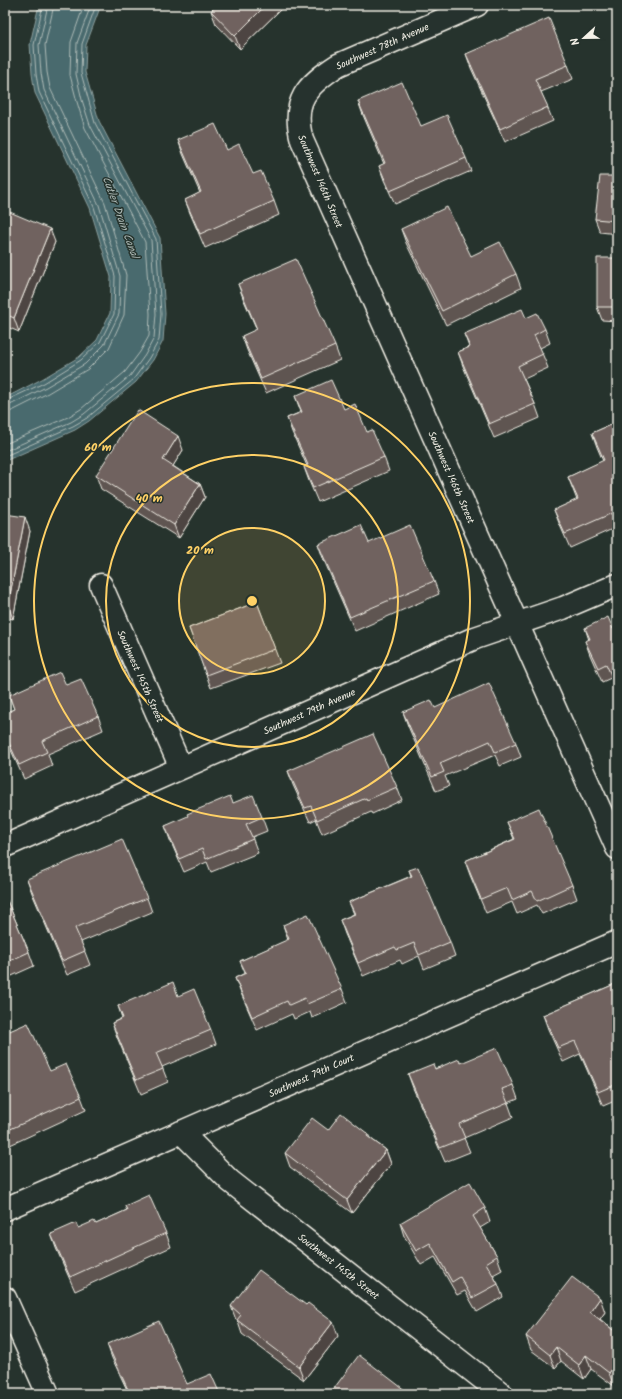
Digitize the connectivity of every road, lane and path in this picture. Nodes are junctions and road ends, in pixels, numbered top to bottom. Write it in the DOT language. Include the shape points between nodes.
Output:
graph roads {
  1 [pos="477,5"];
  2 [pos="301,104"];
  3 [pos="101,585"];
  4 [pos="617,585"];
  5 [pos="518,624"];
  6 [pos="181,768"];
  7 [pos="5,846"];
  8 [pos="617,848"];
  9 [pos="617,942"];
  10 [pos="181,1132"];
  11 [pos="5,1209"];
  12 [pos="5,1298"];
  13 [pos="48,1394"];
  14 [pos="502,1394"];
  1 -- 2 [label="street, Southwest 78th Avenue" via="338,65 307,90"];
  2 -- 5 [label="street, Southwest 146th Street" via="298,120 302,140"];
  3 -- 6 [label="street, Southwest 145th Street"];
  4 -- 5 [label="street, Southwest 79th Avenue"];
  5 -- 6 [label="street, Southwest 79th Avenue" via="475,638"];
  5 -- 8 [label="street, Southwest 146th Street"];
  6 -- 7 [label="street, Southwest 79th Avenue"];
  9 -- 10 [label="street, Southwest 79th Court"];
  10 -- 11 [label="street, Southwest 79th Court"];
  10 -- 14 [label="street, Southwest 145th Street" via="230,1181"];
  12 -- 13 [label="street"];
}
